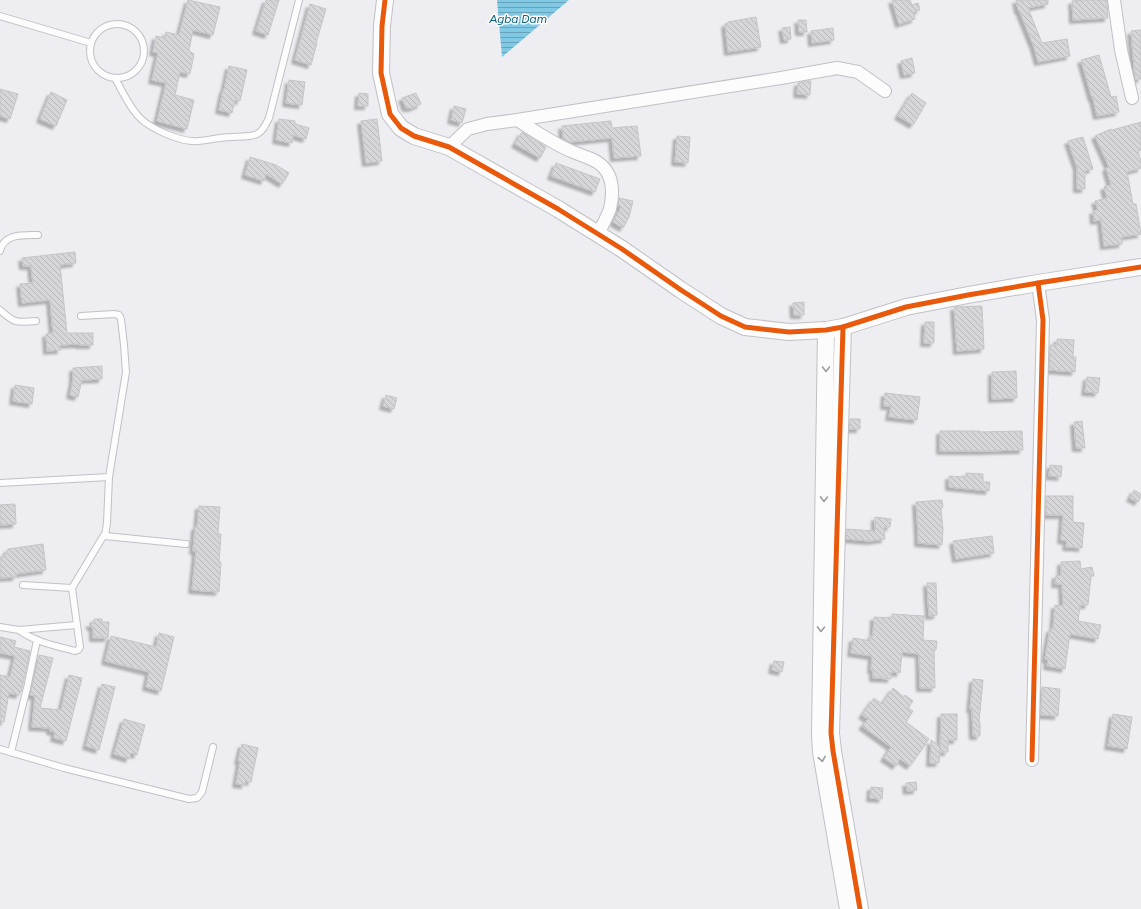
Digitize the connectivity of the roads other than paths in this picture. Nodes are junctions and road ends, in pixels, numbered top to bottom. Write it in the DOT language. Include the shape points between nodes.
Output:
graph roads {
  1 [pos="299,0"];
  2 [pos="385,0"];
  3 [pos="1114,0"];
  4 [pos="0,16"];
  5 [pos="91,43"];
  6 [pos="115,78"];
  7 [pos="885,92"];
  8 [pos="1132,98"];
  9 [pos="517,120"];
  10 [pos="449,147"];
  11 [pos="598,234"];
  12 [pos="38,235"];
  13 [pos="0,251"];
  14 [pos="1141,267"];
  15 [pos="1038,283"];
  16 [pos="0,310"];
  17 [pos="81,316"];
  18 [pos="36,321"];
  19 [pos="843,327"];
  20 [pos="826,330"];
  21 [pos="109,477"];
  22 [pos="0,484"];
  23 [pos="105,536"];
  24 [pos="186,544"];
  25 [pos="23,585"];
  26 [pos="72,588"];
  27 [pos="76,624"];
  28 [pos="0,627"];
  29 [pos="19,630"];
  30 [pos="37,640"];
  31 [pos="213,747"];
  32 [pos="0,749"];
  33 [pos="11,752"];
  34 [pos="1032,760"];
  35 [pos="848,909"];
  36 [pos="860,909"];
  1 -- 6 [label="lane" via="269,118 259,134 197,142 159,131 140,118"];
  2 -- 10 [label="street" via="381,72 390,114 400,128 414,136"];
  3 -- 8 [label="street" via="1121,50"];
  4 -- 5 [label="lane"];
  5 -- 6 [label="lane" via="91,59 95,67 107,77"];
  5 -- 6 [label="lane" via="100,30 107,25 115,24 131,27 142,39 142,63 131,75"];
  7 -- 9 [label="street" via="858,72 837,68"];
  9 -- 10 [label="street" via="468,129"];
  9 -- 11 [label="street" via="605,169 611,180 612,196 609,210"];
  10 -- 11 [label="street"];
  11 -- 20 [label="street" via="721,316 745,327 789,332"];
  12 -- 13 [label="lane" via="18,235 7,240"];
  14 -- 15 [label="street"];
  15 -- 19 [label="street" via="906,307"];
  15 -- 34 [label="street" via="1043,320"];
  16 -- 18 [label="lane" via="11,320"];
  17 -- 21 [label="lane" via="114,314 119,315 121,319 126,372"];
  19 -- 20 [label="street"];
  19 -- 36 [label="street" via="831,733"];
  20 -- 35 [label="street, one-way" via="820,734"];
  21 -- 22 [label="lane"];
  21 -- 23 [label="lane"];
  23 -- 24 [label="lane"];
  23 -- 26 [label="lane"];
  25 -- 26 [label="lane"];
  26 -- 27 [label="lane"];
  27 -- 29 [label="lane"];
  27 -- 30 [label="lane" via="80,647 78,650"];
  28 -- 29 [label="lane"];
  29 -- 30 [label="lane"];
  30 -- 33 [label="lane"];
  31 -- 33 [label="lane" via="202,792 197,798 189,799"];
  32 -- 33 [label="lane"];
}
